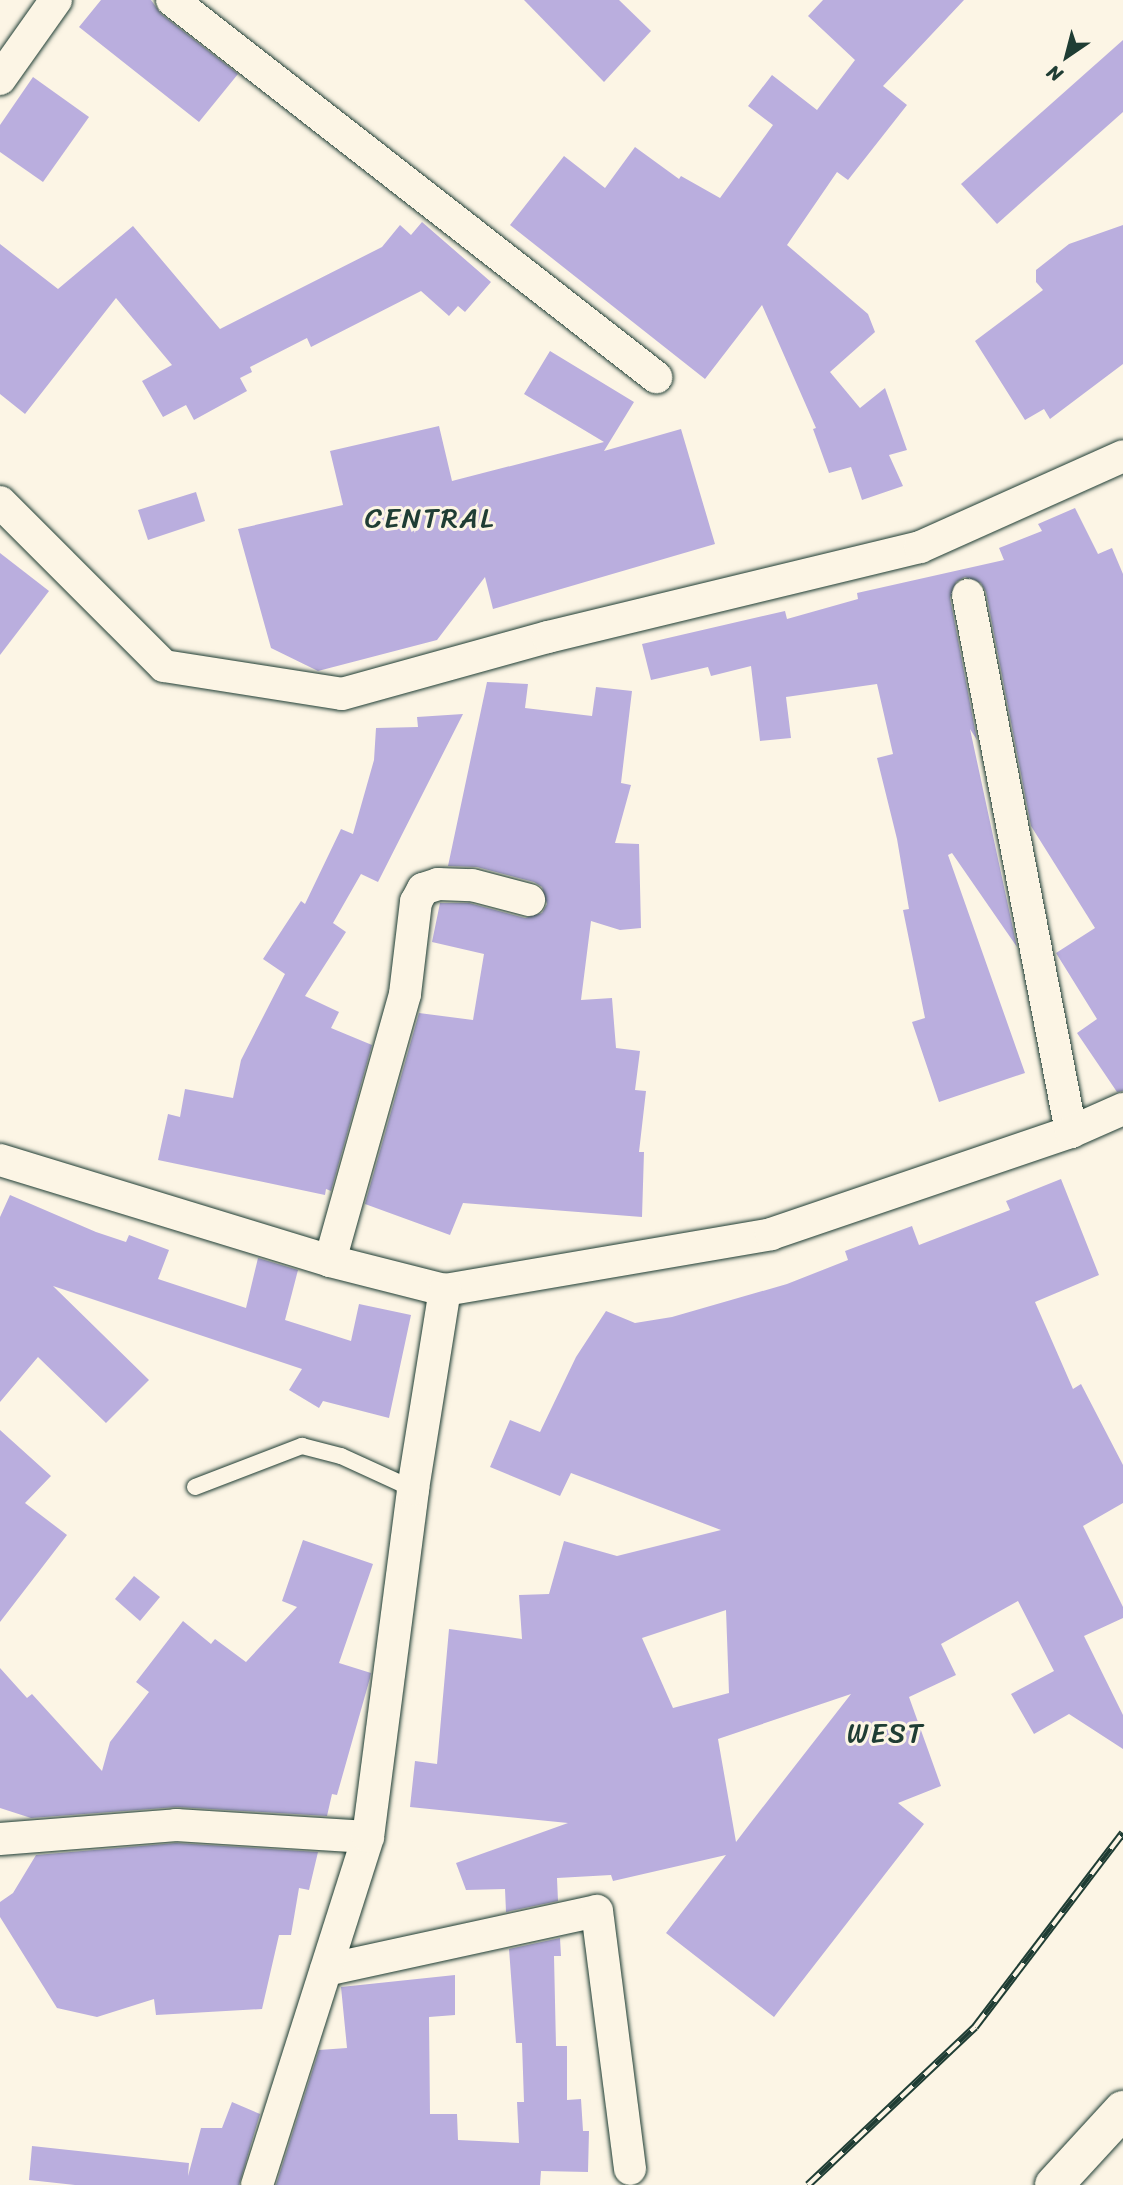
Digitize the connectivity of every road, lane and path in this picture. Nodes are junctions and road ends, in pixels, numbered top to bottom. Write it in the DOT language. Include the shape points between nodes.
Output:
graph roads {
  1 [pos="56,0"];
  2 [pos="172,0"];
  3 [pos="0,79"];
  4 [pos="656,377"];
  5 [pos="1123,456"];
  6 [pos="0,502"];
  7 [pos="968,595"];
  8 [pos="529,900"];
  9 [pos="1123,1109"];
  10 [pos="1071,1132"];
  11 [pos="0,1160"];
  12 [pos="330,1261"];
  13 [pos="444,1290"];
  14 [pos="195,1487"];
  15 [pos="413,1489"];
  16 [pos="368,1837"];
  17 [pos="0,1839"];
  18 [pos="326,1970"];
  19 [pos="1123,2110"];
  20 [pos="630,2169"];
  21 [pos="257,2185"];
  22 [pos="1054,2185"];
  1 -- 3 [label="street"];
  2 -- 4 [label="street"];
  5 -- 6 [label="street" via="920,547 548,637 342,694 164,666"];
  7 -- 10 [label="street"];
  8 -- 12 [label="street" via="472,885 438,884 423,889 416,902 405,994"];
  9 -- 10 [label="street"];
  10 -- 13 [label="street" via="771,1234"];
  11 -- 12 [label="street"];
  12 -- 13 [label="street"];
  13 -- 15 [label="street"];
  14 -- 15 [label="lane" via="302,1446 341,1457"];
  15 -- 16 [label="street"];
  16 -- 17 [label="street" via="176,1825"];
  16 -- 18 [label="street"];
  18 -- 20 [label="street" via="597,1911"];
  18 -- 21 [label="street"];
  19 -- 22 [label="highway"];
}
